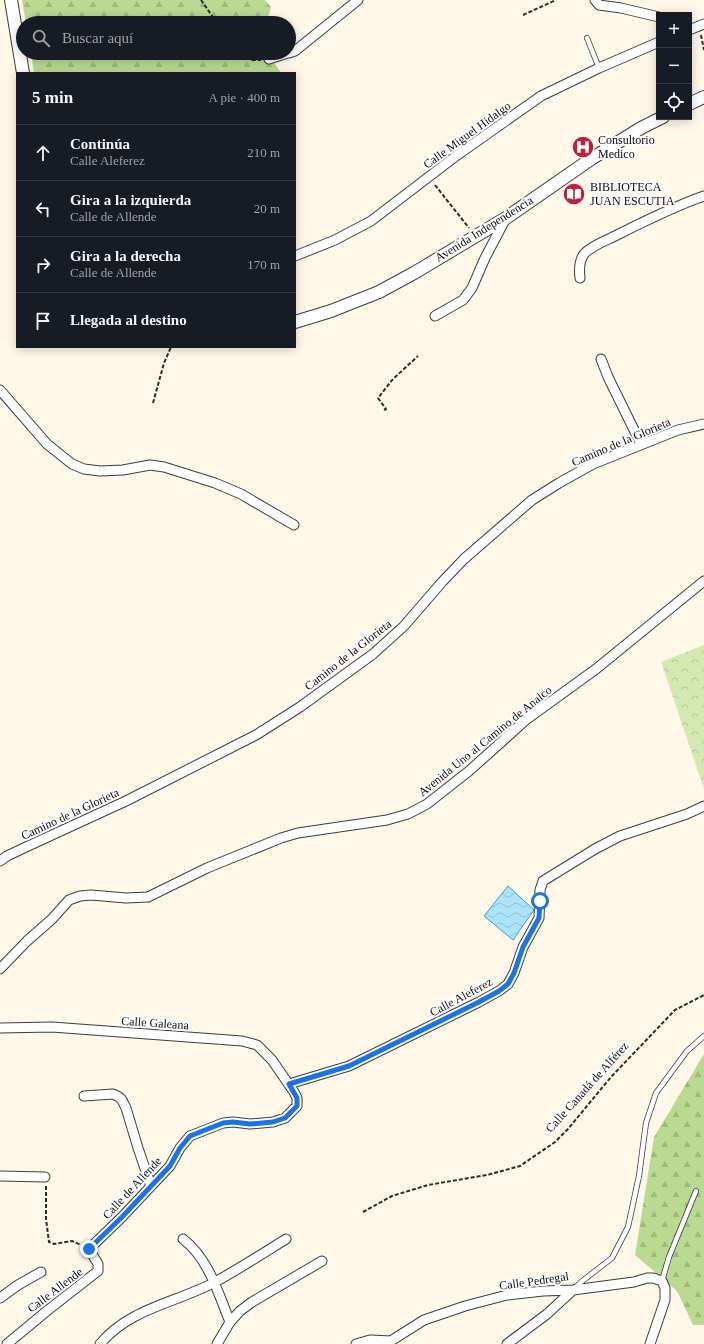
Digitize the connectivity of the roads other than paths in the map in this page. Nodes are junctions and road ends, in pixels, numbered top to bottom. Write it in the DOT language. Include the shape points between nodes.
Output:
graph roads {
  1 [pos="11,0"];
  2 [pos="358,0"];
  3 [pos="595,0"];
  4 [pos="656,16"];
  5 [pos="16,30"];
  6 [pos="586,38"];
  7 [pos="656,43"];
  8 [pos="296,50"];
  9 [pos="21,60"];
  10 [pos="599,68"];
  11 [pos="23,72"];
  12 [pos="704,96"];
  13 [pos="692,102"];
  14 [pos="657,120"];
  15 [pos="704,196"];
  16 [pos="506,218"];
  17 [pos="296,256"];
  18 [pos="580,278"];
  19 [pos="435,316"];
  20 [pos="296,322"];
  21 [pos="601,359"];
  22 [pos="0,390"];
  23 [pos="704,424"];
  24 [pos="641,444"];
  25 [pos="294,524"];
  26 [pos="704,582"];
  27 [pos="704,806"];
  28 [pos="0,861"];
  29 [pos="0,969"];
  30 [pos="0,1028"];
  31 [pos="704,1036"];
  32 [pos="289,1084"];
  33 [pos="84,1096"];
  34 [pos="0,1176"];
  35 [pos="46,1177"];
  36 [pos="151,1186"];
  37 [pos="696,1191"];
  38 [pos="183,1239"];
  39 [pos="286,1239"];
  40 [pos="89,1249"];
  41 [pos="322,1261"];
  42 [pos="41,1272"];
  43 [pos="662,1281"];
  44 [pos="214,1282"];
  45 [pos="573,1290"];
  46 [pos="0,1298"];
  47 [pos="230,1322"];
  48 [pos="389,1342"];
  49 [pos="7,1344"];
  50 [pos="100,1344"];
  51 [pos="217,1344"];
  52 [pos="356,1344"];
  53 [pos="507,1344"];
  54 [pos="650,1344"];
  1 -- 5 [label="street"];
  2 -- 8 [label="street"];
  3 -- 4 [label="street" via="599,5"];
  6 -- 10 [label="lane"];
  7 -- 10 [label="street, Calle Miguel Hidalgo"];
  9 -- 11 [label="street"];
  10 -- 17 [label="street, Calle Miguel Hidalgo" via="541,96 456,156 371,221 335,240"];
  12 -- 13 [label="street"];
  14 -- 16 [label="street, Avenida Independencia" via="591,159"];
  15 -- 18 [label="street" via="593,247 584,254 580,262"];
  16 -- 19 [label="street" via="472,288 463,300"];
  16 -- 20 [label="street, Avenida Independencia" via="379,292"];
  21 -- 24 [label="street"];
  22 -- 25 [label="street" via="47,444 84,470 124,470 150,465 164,467 241,494"];
  23 -- 24 [label="street, Camino de la Glorieta" via="678,430"];
  24 -- 28 [label="street, Camino de la Glorieta" via="593,464 532,500 464,559 404,626 300,708 256,735"];
  26 -- 29 [label="street, Avenida Uno al Camino de Analco" via="596,669 527,719 427,804 408,814 387,820 298,833 281,838 207,868 148,897 91,895 69,900"];
  27 -- 32 [label="street, Calle Aleferez" via="620,836 543,881 540,890 539,918 523,947 508,984 499,991 349,1066"];
  30 -- 32 [label="street, Calle Galeana" via="52,1027 242,1041 256,1044 272,1060"];
  31 -- 45 [label="lane, Calle Pedregal" via="687,1051 656,1093 646,1124 639,1176 628,1227 612,1258"];
  32 -- 36 [label="street, Calle de Allende" via="297,1098 297,1106 285,1118 260,1124 223,1123 190,1136 170,1166"];
  33 -- 36 [label="street" via="113,1094 122,1100"];
  34 -- 35 [label="street"];
  36 -- 40 [label="street, Calle de Allende"];
  37 -- 43 [label="lane"];
  38 -- 44 [label="street" via="201,1256"];
  39 -- 44 [label="street"];
  40 -- 49 [label="street, Calle Allende" via="98,1264 98,1271 94,1276"];
  41 -- 47 [label="street" via="252,1302"];
  42 -- 46 [label="street"];
  43 -- 45 [label="street" via="647,1278"];
  43 -- 54 [label="street" via="665,1288 664,1300"];
  44 -- 47 [label="street"];
  44 -- 50 [label="street" via="132,1317"];
  45 -- 48 [label="street, Calle Pedregal" via="507,1295 465,1306 424,1320"];
  45 -- 53 [label="street" via="547,1314"];
  47 -- 51 [label="street"];
  48 -- 52 [label="street, Calle Pedregal" via="370,1340"];
}
